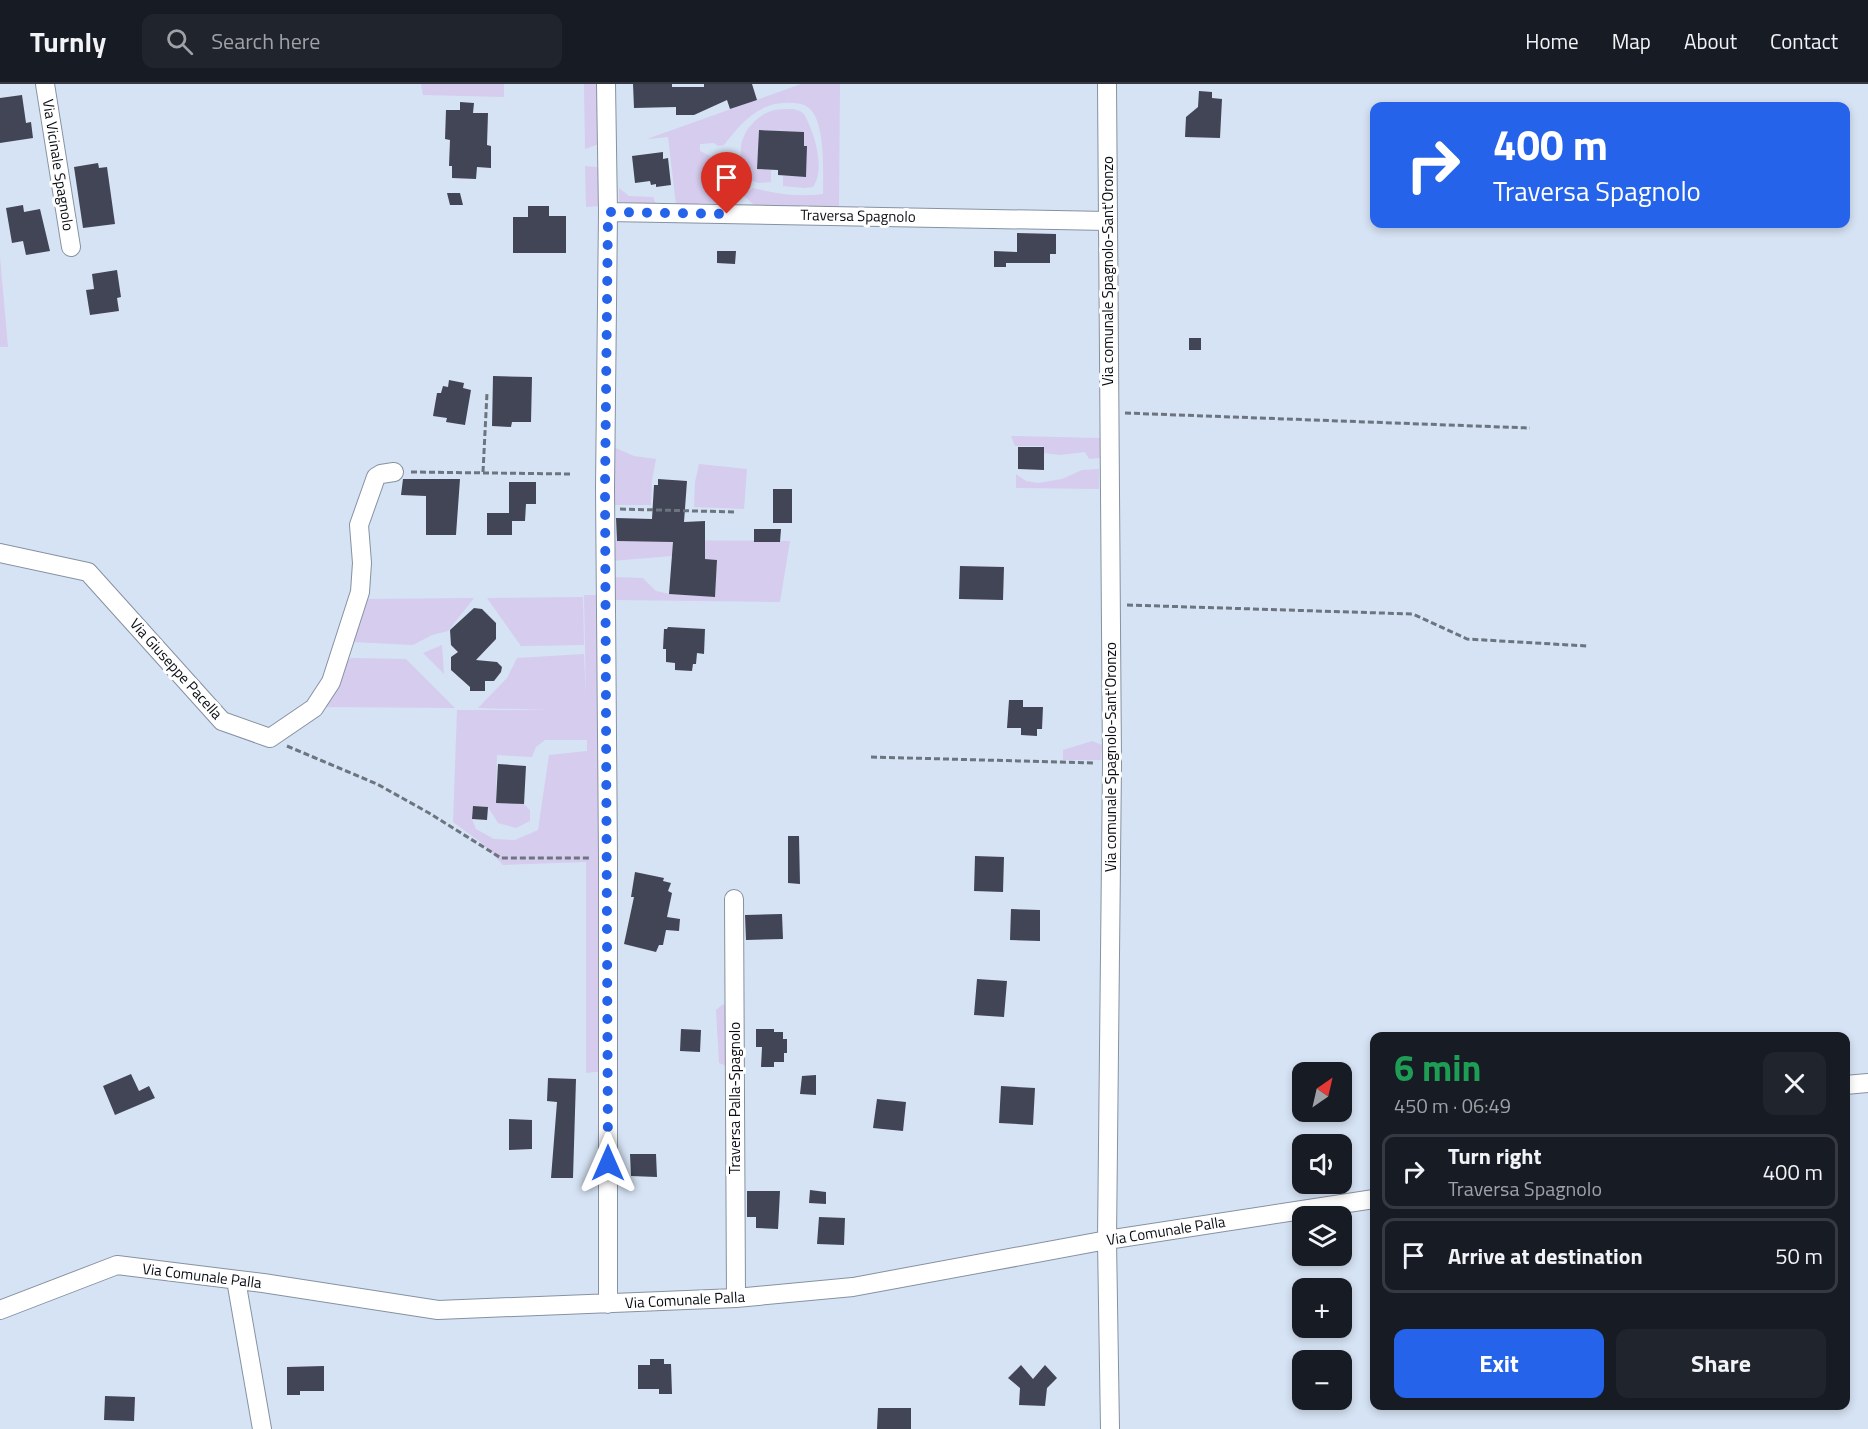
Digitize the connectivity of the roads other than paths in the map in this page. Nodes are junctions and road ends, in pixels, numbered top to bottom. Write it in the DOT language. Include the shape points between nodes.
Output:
graph roads {
  1 [pos="45,84"];
  2 [pos="606,84"];
  3 [pos="1107,84"];
  4 [pos="608,212"];
  5 [pos="1107,220"];
  6 [pos="71,247"];
  7 [pos="394,472"];
  8 [pos="0,553"];
  9 [pos="734,899"];
  10 [pos="1868,1083"];
  11 [pos="1850,1085"];
  12 [pos="1370,1200"];
  13 [pos="1107,1240"];
  14 [pos="236,1280"];
  15 [pos="736,1298"];
  16 [pos="608,1304"];
  17 [pos="0,1310"];
  18 [pos="262,1429"];
  19 [pos="1110,1429"];
  1 -- 6 [label="street, Via Vicinale Spagnolo"];
  2 -- 4 [label="street"];
  3 -- 5 [label="street, Via comunale Spagnolo-Sant'Oronzo"];
  4 -- 5 [label="street, Traversa Spagnolo"];
  4 -- 16 [label="street"];
  5 -- 13 [label="street, Via comunale Spagnolo-Sant'Oronzo" via="1112,764"];
  7 -- 8 [label="street, Via Giuseppe Pacella" via="376,477 359,525 360,592 331,682 314,708 270,738 222,721 88,572"];
  9 -- 15 [label="street, Traversa Palla-Spagnolo"];
  10 -- 11 [label="street"];
  12 -- 13 [label="street, Via Comunale Palla"];
  13 -- 15 [label="street, Via Comunale Palla" via="853,1287"];
  13 -- 19 [label="street, Via comunale Spagnolo-Sant'Oronzo"];
  14 -- 16 [label="street, Via Comunale Palla" via="438,1310"];
  14 -- 17 [label="street, Via Comunale Palla" via="117,1265"];
  14 -- 18 [label="street"];
  15 -- 16 [label="street, Via Comunale Palla"];
}
